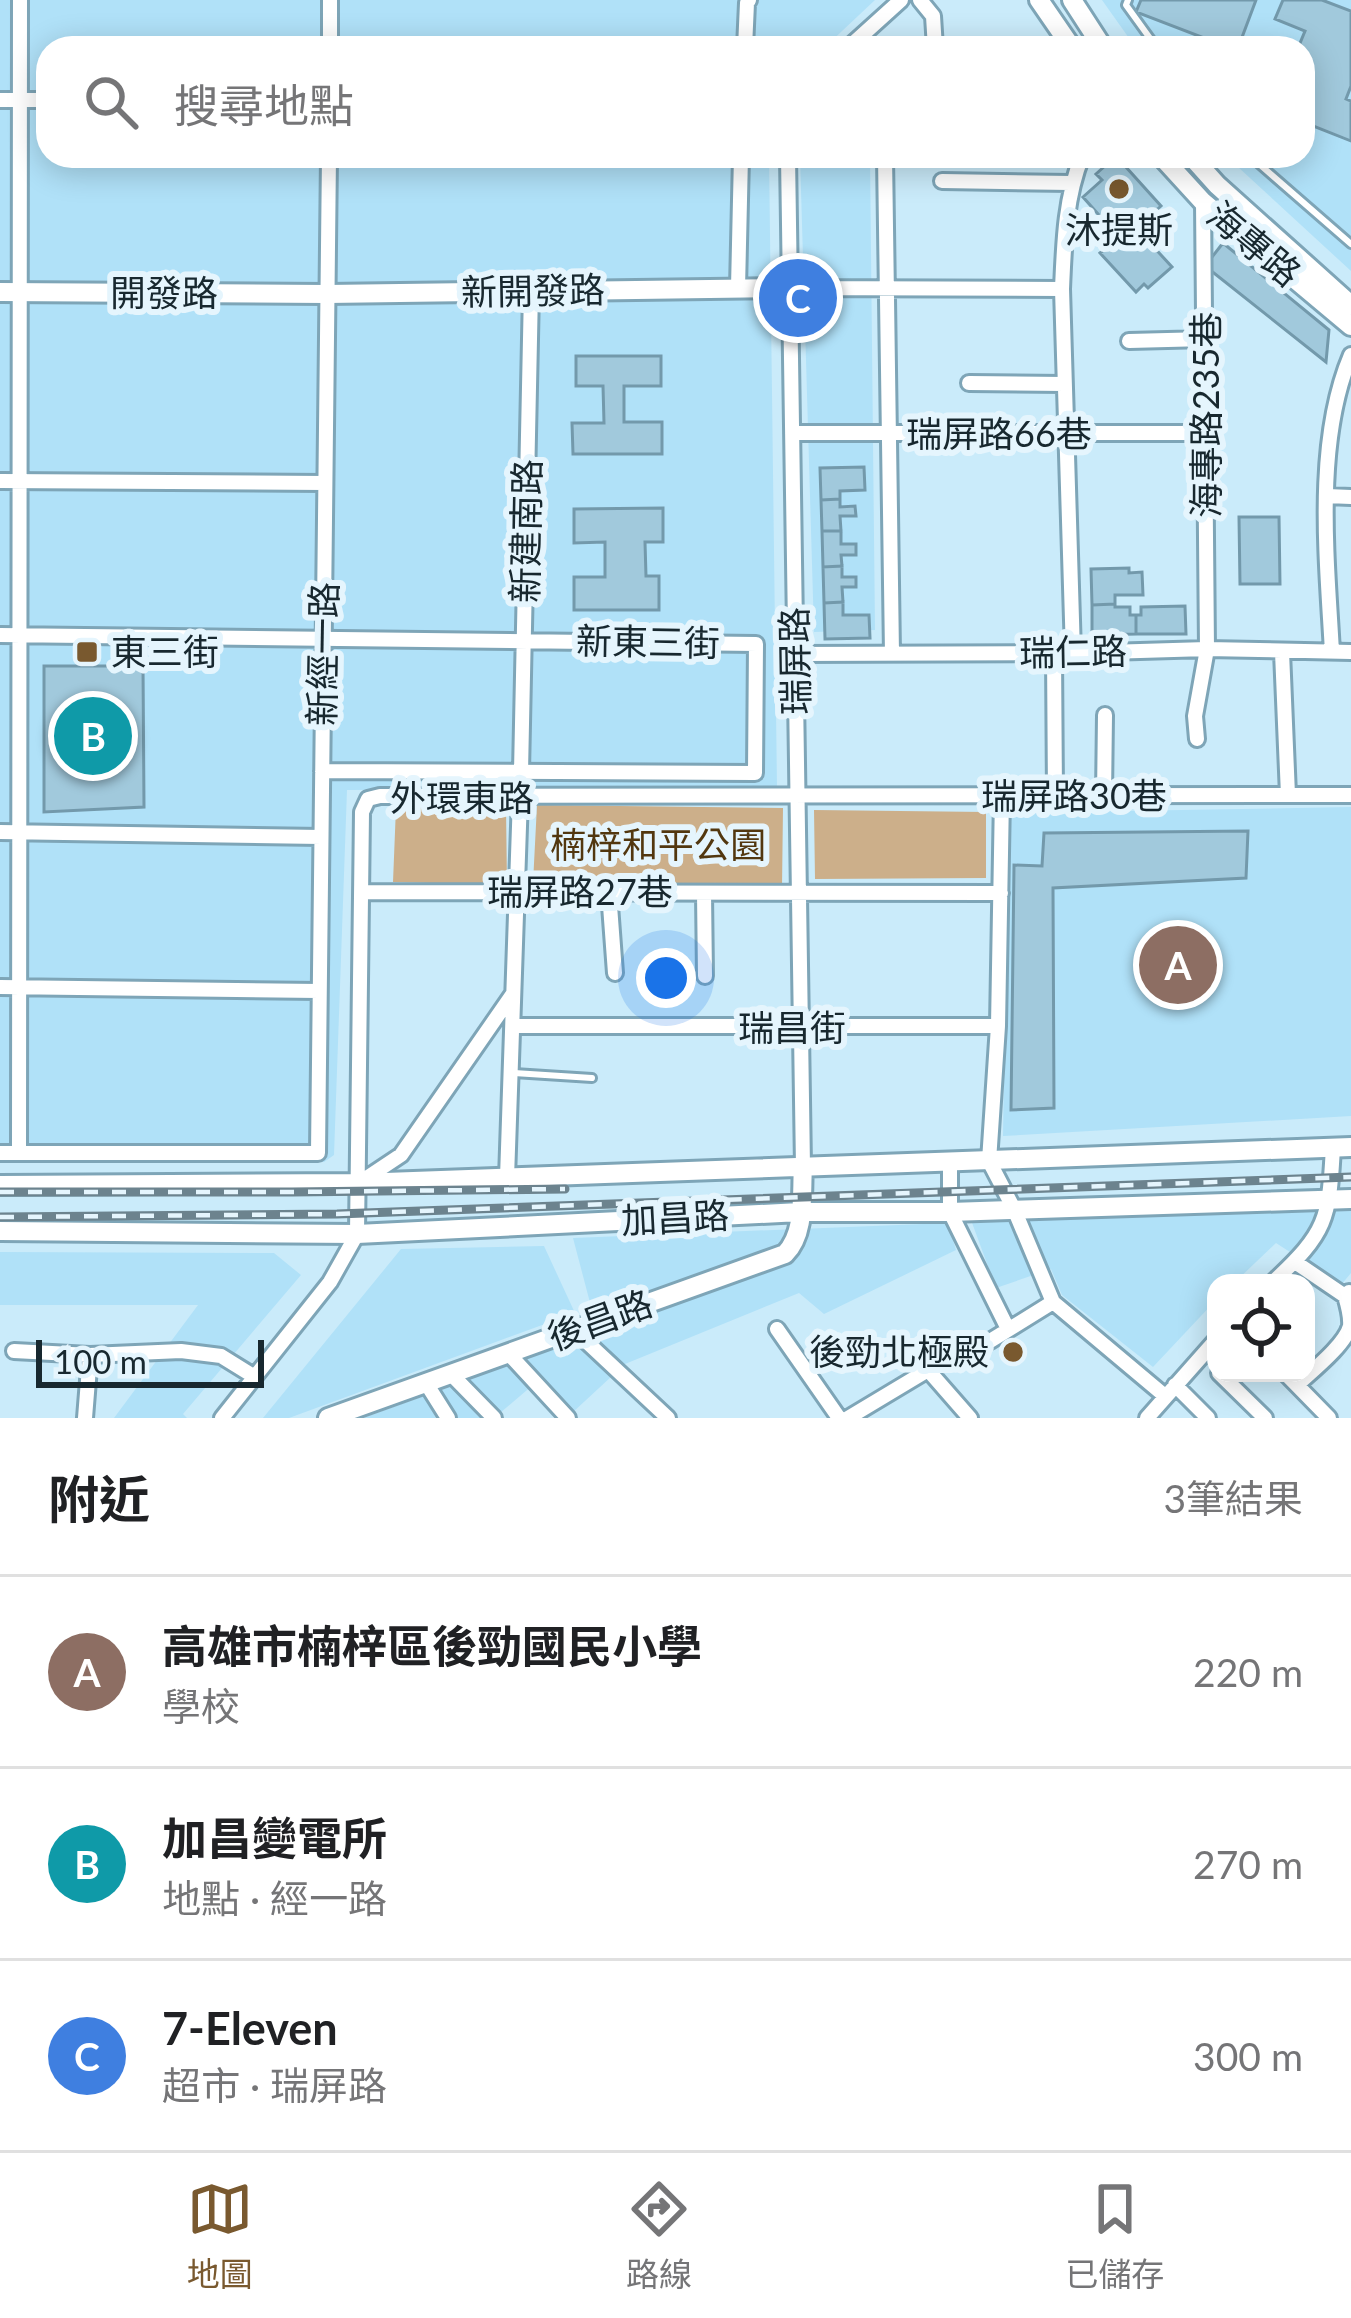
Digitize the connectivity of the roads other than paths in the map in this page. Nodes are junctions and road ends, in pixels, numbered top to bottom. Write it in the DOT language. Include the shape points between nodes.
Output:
graph roads {
  1 [pos="20,0"];
  2 [pos="330,0"];
  3 [pos="749,0"];
  4 [pos="901,0"];
  5 [pos="920,0"];
  6 [pos="1039,0"];
  7 [pos="1072,0"];
  8 [pos="1128,0"];
  9 [pos="330,36"];
  10 [pos="746,36"];
  11 [pos="861,36"];
  12 [pos="934,36"];
  13 [pos="1064,36"];
  14 [pos="1095,36"];
  15 [pos="1148,36"];
  16 [pos="0,100"];
  17 [pos="20,100"];
  18 [pos="36,100"];
  19 [pos="329,168"];
  20 [pos="741,168"];
  21 [pos="788,168"];
  22 [pos="885,168"];
  23 [pos="1077,168"];
  24 [pos="1172,168"];
  25 [pos="1202,168"];
  26 [pos="1264,168"];
  27 [pos="942,181"];
  28 [pos="1071,183"];
  29 [pos="1204,202"];
  30 [pos="1351,244"];
  31 [pos="789,287"];
  32 [pos="738,288"];
  33 [pos="887,288"];
  34 [pos="1062,289"];
  35 [pos="530,291"];
  36 [pos="10,292"];
  37 [pos="327,294"];
  38 [pos="1351,304"];
  39 [pos="1351,326"];
  40 [pos="1206,339"];
  41 [pos="1129,341"];
  42 [pos="1351,355"];
  43 [pos="969,383"];
  44 [pos="1064,383"];
  45 [pos="1206,433"];
  46 [pos="792,434"];
  47 [pos="891,434"];
  48 [pos="1065,435"];
  49 [pos="0,481"];
  50 [pos="20,481"];
  51 [pos="325,483"];
  52 [pos="1327,496"];
  53 [pos="1351,497"];
  54 [pos="0,635"];
  55 [pos="19,635"];
  56 [pos="323,637"];
  57 [pos="524,640"];
  58 [pos="1207,649"];
  59 [pos="1282,652"];
  60 [pos="1332,652"];
  61 [pos="1351,652"];
  62 [pos="1054,653"];
  63 [pos="1073,653"];
  64 [pos="795,654"];
  65 [pos="892,654"];
  66 [pos="1105,715"];
  67 [pos="1198,739"];
  68 [pos="322,771"];
  69 [pos="521,772"];
  70 [pos="1288,795"];
  71 [pos="1351,795"];
  72 [pos="797,796"];
  73 [pos="1002,796"];
  74 [pos="1054,796"];
  75 [pos="1104,796"];
  76 [pos="520,797"];
  77 [pos="0,832"];
  78 [pos="20,832"];
  79 [pos="321,837"];
  80 [pos="362,892"];
  81 [pos="517,892"];
  82 [pos="609,892"];
  83 [pos="1001,892"];
  84 [pos="704,893"];
  85 [pos="799,893"];
  86 [pos="615,973"];
  87 [pos="705,976"];
  88 [pos="0,987"];
  89 [pos="20,987"];
  90 [pos="319,991"];
  91 [pos="513,994"];
  92 [pos="513,1026"];
  93 [pos="998,1026"];
  94 [pos="802,1028"];
  95 [pos="510,1072"];
  96 [pos="592,1078"];
  97 [pos="1342,1147"];
  98 [pos="0,1153"];
  99 [pos="20,1153"];
  100 [pos="989,1160"];
  101 [pos="950,1161"];
  102 [pos="803,1167"];
  103 [pos="507,1178"];
  104 [pos="358,1184"];
  105 [pos="0,1185"];
  106 [pos="1341,1199"];
  107 [pos="1014,1209"];
  108 [pos="800,1212"];
  109 [pos="950,1212"];
  110 [pos="0,1231"];
  111 [pos="357,1234"];
  112 [pos="1295,1262"];
  113 [pos="1282,1274"];
  114 [pos="1348,1293"];
  115 [pos="1053,1302"];
  116 [pos="1007,1329"];
  117 [pos="574,1330"];
  118 [pos="777,1330"];
  119 [pos="1207,1350"];
  120 [pos="14,1351"];
  121 [pos="508,1353"];
  122 [pos="90,1355"];
  123 [pos="1202,1356"];
  124 [pos="1207,1361"];
  125 [pos="928,1370"];
  126 [pos="451,1374"];
  127 [pos="255,1377"];
  128 [pos="1229,1382"];
  129 [pos="1294,1382"];
  130 [pos="426,1383"];
  131 [pos="1297,1385"];
  132 [pos="1170,1390"];
  133 [pos="85,1418"];
  134 [pos="222,1418"];
  135 [pos="328,1418"];
  136 [pos="448,1418"];
  137 [pos="494,1418"];
  138 [pos="568,1418"];
  139 [pos="668,1418"];
  140 [pos="843,1418"];
  141 [pos="970,1418"];
  142 [pos="1148,1418"];
  143 [pos="1208,1418"];
  144 [pos="1265,1418"];
  145 [pos="1329,1418"];
  1 -- 17 [label="street"];
  2 -- 9 [label="street"];
  3 -- 10 [label="street"];
  4 -- 11 [label="street"];
  5 -- 12 [label="street" via="933,16"];
  6 -- 13 [label="street"];
  7 -- 14 [label="street"];
  8 -- 15 [label="lane"];
  16 -- 17 [label="street"];
  17 -- 18 [label="street"];
  17 -- 36 [label="street"];
  19 -- 37 [label="street, 新經一路"];
  20 -- 32 [label="street"];
  21 -- 31 [label="street, 瑞屏路"];
  22 -- 33 [label="street"];
  23 -- 28 [label="street"];
  24 -- 29 [label="street, 海專路"];
  25 -- 38 [label="street, 海專路"];
  26 -- 30 [label="lane"];
  27 -- 28 [label="street"];
  28 -- 34 [label="street"];
  29 -- 39 [label="street, 海專路"];
  29 -- 40 [label="street, 海專路235巷"];
  31 -- 32 [label="street, 新開發路"];
  31 -- 33 [label="street"];
  31 -- 46 [label="street, 瑞屏路"];
  32 -- 35 [label="street, 新開發路"];
  33 -- 34 [label="street"];
  33 -- 47 [label="street"];
  34 -- 44 [label="street"];
  35 -- 37 [label="street, 新開發路"];
  35 -- 57 [label="street, 新建南路"];
  36 -- 37 [label="street, 開發路"];
  36 -- 50 [label="street"];
  37 -- 51 [label="street, 新經一路"];
  40 -- 41 [label="street"];
  40 -- 45 [label="street, 海專路235巷"];
  42 -- 52 [label="street" via="1334,404"];
  43 -- 44 [label="street"];
  44 -- 48 [label="street"];
  45 -- 48 [label="street, 瑞屏路66巷"];
  45 -- 58 [label="street, 海專路235巷"];
  46 -- 47 [label="street, 瑞屏路66巷"];
  46 -- 64 [label="street, 瑞屏路"];
  47 -- 48 [label="street, 瑞屏路66巷"];
  47 -- 65 [label="street"];
  48 -- 63 [label="street"];
  49 -- 50 [label="street"];
  50 -- 51 [label="street"];
  50 -- 55 [label="street"];
  51 -- 56 [label="street, 新經一路"];
  52 -- 53 [label="street"];
  52 -- 60 [label="street"];
  54 -- 55 [label="street"];
  55 -- 56 [label="street"];
  55 -- 78 [label="street"];
  56 -- 57 [label="street, 新東三街"];
  56 -- 68 [label="street, 新經一路"];
  57 -- 69 [label="street, 新建南路"];
  57 -- 69 [label="street, 新東三街" via="756,644 755,773"];
  58 -- 59 [label="street, 瑞仁路"];
  58 -- 63 [label="street, 瑞仁路"];
  58 -- 67 [label="street, 海專路235巷"];
  59 -- 60 [label="street, 瑞仁路"];
  59 -- 70 [label="street"];
  60 -- 61 [label="street, 瑞仁路"];
  62 -- 63 [label="street, 瑞仁路"];
  62 -- 65 [label="street, 瑞仁路"];
  62 -- 74 [label="street"];
  64 -- 65 [label="street, 瑞仁路"];
  64 -- 72 [label="street, 瑞屏路"];
  66 -- 75 [label="street"];
  68 -- 69 [label="street"];
  68 -- 79 [label="street, 新經一路"];
  70 -- 71 [label="street, 瑞屏路30巷"];
  70 -- 75 [label="street, 瑞屏路30巷"];
  72 -- 73 [label="street, 瑞屏路30巷"];
  72 -- 76 [label="street, 外環東路"];
  72 -- 85 [label="street, 瑞屏路"];
  73 -- 74 [label="street, 瑞屏路30巷"];
  73 -- 83 [label="street"];
  74 -- 75 [label="street, 瑞屏路30巷"];
  76 -- 80 [label="street, 外環東路" via="368,800"];
  76 -- 81 [label="street"];
  77 -- 78 [label="street"];
  78 -- 79 [label="street"];
  78 -- 89 [label="street"];
  79 -- 90 [label="street, 新經一路"];
  80 -- 81 [label="street, 瑞屏路27巷"];
  80 -- 104 [label="street, 外環東路"];
  81 -- 82 [label="street, 瑞屏路27巷"];
  81 -- 91 [label="street"];
  82 -- 84 [label="street, 瑞屏路27巷"];
  82 -- 86 [label="street"];
  83 -- 85 [label="street, 瑞屏路27巷"];
  83 -- 93 [label="street"];
  84 -- 85 [label="street, 瑞屏路27巷"];
  84 -- 87 [label="street"];
  85 -- 94 [label="street, 瑞屏路"];
  88 -- 89 [label="street"];
  89 -- 90 [label="street"];
  89 -- 99 [label="street"];
  90 -- 99 [label="street, 新經一路" via="317,1153"];
  91 -- 92 [label="street"];
  91 -- 104 [label="street" via="401,1155"];
  92 -- 94 [label="street, 瑞昌街"];
  92 -- 95 [label="street"];
  93 -- 94 [label="street, 瑞昌街"];
  93 -- 100 [label="street"];
  94 -- 102 [label="street, 瑞屏路"];
  95 -- 96 [label="lane"];
  95 -- 103 [label="street"];
  97 -- 100 [label="street, 加昌路"];
  97 -- 106 [label="street"];
  98 -- 99 [label="street"];
  100 -- 101 [label="street, 加昌路"];
  100 -- 107 [label="street"];
  101 -- 102 [label="street, 加昌路"];
  101 -- 109 [label="street"];
  102 -- 103 [label="street, 加昌路"];
  102 -- 108 [label="street, 後昌路"];
  103 -- 104 [label="street, 加昌路"];
  104 -- 105 [label="street, 加昌路"];
  104 -- 111 [label="street, 外環東路"];
  106 -- 107 [label="street, 加昌路"];
  106 -- 112 [label="street"];
  107 -- 109 [label="street, 加昌路"];
  107 -- 115 [label="street"];
  108 -- 109 [label="street, 加昌路"];
  108 -- 111 [label="street, 加昌路"];
  108 -- 117 [label="street, 後昌路" via="785,1254"];
  109 -- 116 [label="street"];
  110 -- 111 [label="street, 加昌路"];
  111 -- 127 [label="street" via="335,1276"];
  112 -- 113 [label="street"];
  112 -- 114 [label="street"];
  114 -- 131 [label="street" via="1349,1331"];
  115 -- 116 [label="street"];
  115 -- 132 [label="street"];
  116 -- 125 [label="street"];
  117 -- 121 [label="street, 後昌路"];
  117 -- 139 [label="street"];
  118 -- 140 [label="street"];
  119 -- 123 [label="street"];
  120 -- 122 [label="street"];
  121 -- 126 [label="street, 後昌路"];
  121 -- 138 [label="street"];
  122 -- 127 [label="street" via="221,1356"];
  122 -- 133 [label="street"];
  123 -- 124 [label="street"];
  123 -- 132 [label="street"];
  125 -- 140 [label="street"];
  125 -- 141 [label="street"];
  126 -- 130 [label="street, 後昌路"];
  126 -- 137 [label="street"];
  127 -- 134 [label="street"];
  128 -- 144 [label="street"];
  129 -- 131 [label="street"];
  130 -- 135 [label="street, 後昌路"];
  130 -- 136 [label="street"];
  131 -- 145 [label="street"];
  132 -- 142 [label="street"];
  132 -- 143 [label="street"];
}
